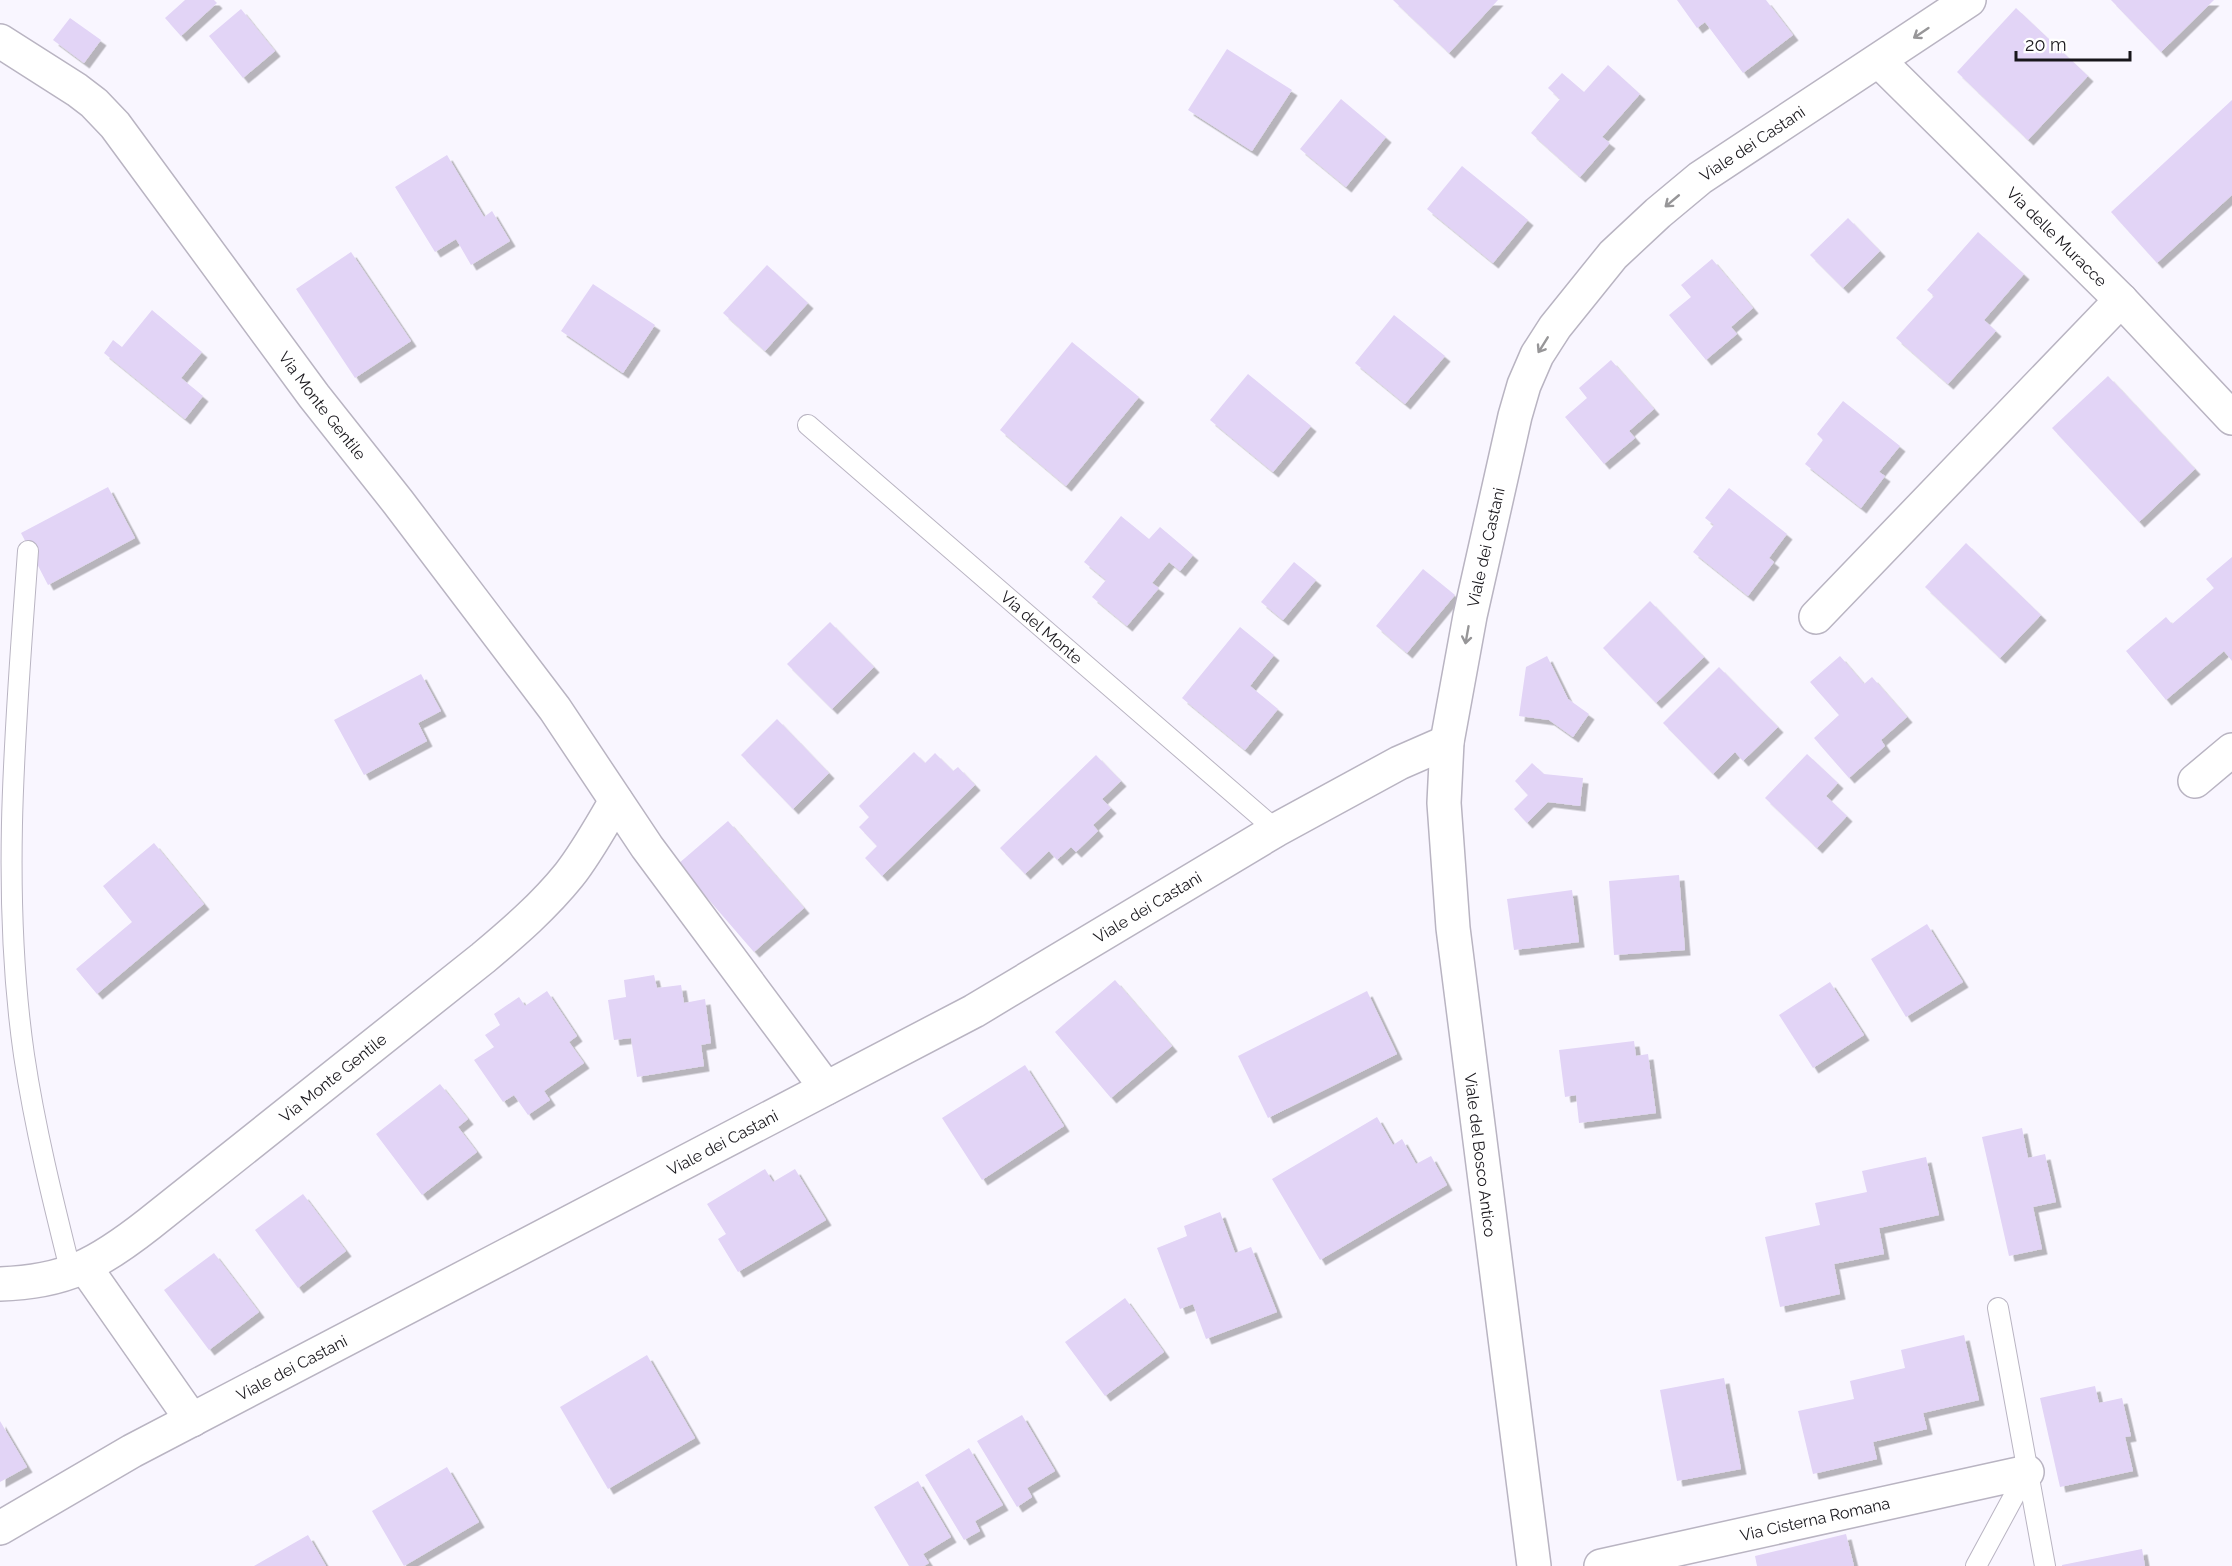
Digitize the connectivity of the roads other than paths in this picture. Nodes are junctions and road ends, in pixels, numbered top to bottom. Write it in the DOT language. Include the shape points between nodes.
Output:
graph roads {
  1 [pos="1969,0"];
  2 [pos="0,41"];
  3 [pos="1879,61"];
  4 [pos="2121,300"];
  5 [pos="2232,418"];
  6 [pos="808,425"];
  7 [pos="27,551"];
  8 [pos="1816,618"];
  9 [pos="1447,742"];
  10 [pos="2232,750"];
  11 [pos="2195,781"];
  12 [pos="616,801"];
  13 [pos="1276,830"];
  14 [pos="826,1088"];
  15 [pos="78,1270"];
  16 [pos="0,1284"];
  17 [pos="1998,1308"];
  18 [pos="192,1420"];
  19 [pos="2027,1472"];
  20 [pos="0,1528"];
  21 [pos="1534,1566"];
  22 [pos="1601,1566"];
  23 [pos="1977,1566"];
  24 [pos="2045,1566"];
  1 -- 3 [label="street, Viale dei Castani, one-way"];
  2 -- 12 [label="street, Via Monte Gentile" via="77,90 115,125 314,396 555,709"];
  3 -- 4 [label="street, Via delle Muracce"];
  3 -- 9 [label="street, Viale dei Castani, one-way" via="1700,178 1613,255 1536,355 1515,416 1470,616"];
  4 -- 5 [label="street, Via delle Muracce"];
  4 -- 8 [label="street"];
  6 -- 13 [label="lane, Via del Monte"];
  7 -- 15 [label="lane" via="11,808 14,942 24,1054 45,1168"];
  9 -- 13 [label="street, Viale dei Castani" via="1399,763"];
  9 -- 21 [label="street, Viale del Bosco Antico" via="1444,803 1453,928"];
  10 -- 11 [label="street"];
  12 -- 14 [label="street, Via Monte Gentile"];
  12 -- 15 [label="street, Via Monte Gentile" via="569,875 506,939 128,1241"];
  13 -- 14 [label="street, Viale dei Castani" via="974,1011"];
  14 -- 18 [label="street, Viale dei Castani"];
  15 -- 16 [label="street, Via Monte Gentile" via="42,1281"];
  15 -- 18 [label="street"];
  17 -- 19 [label="lane"];
  18 -- 20 [label="street, Viale dei Castani"];
  19 -- 22 [label="street, Via Cisterna Romana"];
  19 -- 23 [label="lane"];
  19 -- 24 [label="lane"];
}
